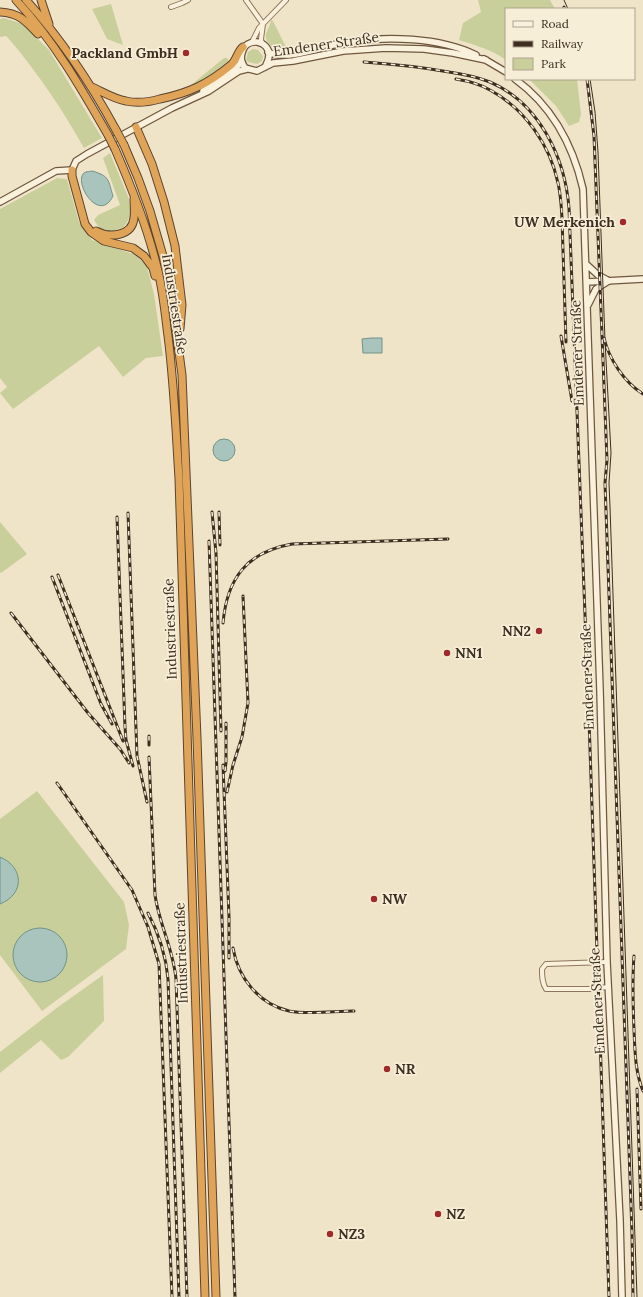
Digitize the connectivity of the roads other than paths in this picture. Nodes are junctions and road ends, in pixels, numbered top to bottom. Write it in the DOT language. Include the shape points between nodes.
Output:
graph roads {
  1 [pos="16,0"];
  2 [pos="26,0"];
  3 [pos="41,0"];
  4 [pos="188,0"];
  5 [pos="246,0"];
  6 [pos="286,0"];
  7 [pos="171,7"];
  8 [pos="0,12"];
  9 [pos="263,24"];
  10 [pos="52,30"];
  11 [pos="252,42"];
  12 [pos="52,44"];
  13 [pos="262,44"];
  14 [pos="244,47"];
  15 [pos="268,52"];
  16 [pos="486,60"];
  17 [pos="241,61"];
  18 [pos="265,67"];
  19 [pos="247,69"];
  20 [pos="505,71"];
  21 [pos="516,80"];
  22 [pos="92,87"];
  23 [pos="194,97"];
  24 [pos="136,127"];
  25 [pos="72,170"];
  26 [pos="134,192"];
  27 [pos="0,202"];
  28 [pos="81,207"];
  29 [pos="586,264"];
  30 [pos="643,279"];
  31 [pos="610,281"];
  32 [pos="587,282"];
  33 [pos="588,306"];
  34 [pos="165,310"];
  35 [pos="178,341"];
  36 [pos="607,962"];
  37 [pos="608,987"];
  38 [pos="205,1297"];
  39 [pos="216,1297"];
  40 [pos="622,1297"];
  1 -- 12 [label="highway, Industriestraße"];
  2 -- 10 [label="highway, Industriestraße"];
  3 -- 10 [label="highway"];
  4 -- 7 [label="street"];
  5 -- 9 [label="street"];
  6 -- 9 [label="street"];
  8 -- 12 [label="highway" via="13,14 25,20 38,35"];
  9 -- 11 [label="street"];
  9 -- 13 [label="street"];
  10 -- 22 [label="highway, Industriestraße"];
  11 -- 13 [label="street"];
  11 -- 14 [label="street"];
  12 -- 26 [label="highway, Industriestraße, bridge" via="108,135"];
  13 -- 15 [label="street"];
  14 -- 17 [label="street"];
  14 -- 22 [label="highway" via="235,61 214,78 181,94 132,102 118,99"];
  15 -- 16 [label="street, Emdener Straße" via="280,55 293,54 351,41 407,39 452,45"];
  15 -- 18 [label="street"];
  16 -- 18 [label="street, Emdener Straße" via="424,49 386,48 330,53 273,63"];
  16 -- 20 [label="street, Emdener Straße"];
  17 -- 19 [label="street"];
  17 -- 23 [label="street"];
  18 -- 19 [label="street" via="257,71"];
  19 -- 23 [label="street"];
  21 -- 29 [label="street, Emdener Straße" via="547,108 573,154 583,189"];
  22 -- 35 [label="highway, Industriestraße, bridge" via="124,145 157,233 171,292"];
  23 -- 24 [label="street"];
  24 -- 25 [label="street" via="79,159"];
  24 -- 35 [label="highway" via="152,164 175,246 182,305"];
  25 -- 27 [label="street" via="56,171"];
  25 -- 28 [label="highway"];
  26 -- 28 [label="highway" via="134,219 130,228 120,235 108,236 95,230"];
  26 -- 34 [label="highway, Industriestraße" via="151,244"];
  28 -- 34 [label="highway" via="85,224 91,232 104,241 133,248 144,256 153,268"];
  29 -- 31 [label="street" via="598,275"];
  29 -- 32 [label="street, Emdener Straße"];
  30 -- 31 [label="street"];
  31 -- 32 [label="street"];
  31 -- 33 [label="street" via="596,289"];
  32 -- 33 [label="street, Emdener Straße"];
  33 -- 36 [label="street, Emdener Straße"];
  34 -- 38 [label="highway, Industriestraße" via="173,376 178,479"];
  35 -- 39 [label="highway, Industriestraße" via="184,403"];
  36 -- 37 [label="street, Emdener Straße"];
  36 -- 37 [label="street" via="546,964 542,969 542,980 546,989"];
  37 -- 40 [label="street, Emdener Straße"];
}
